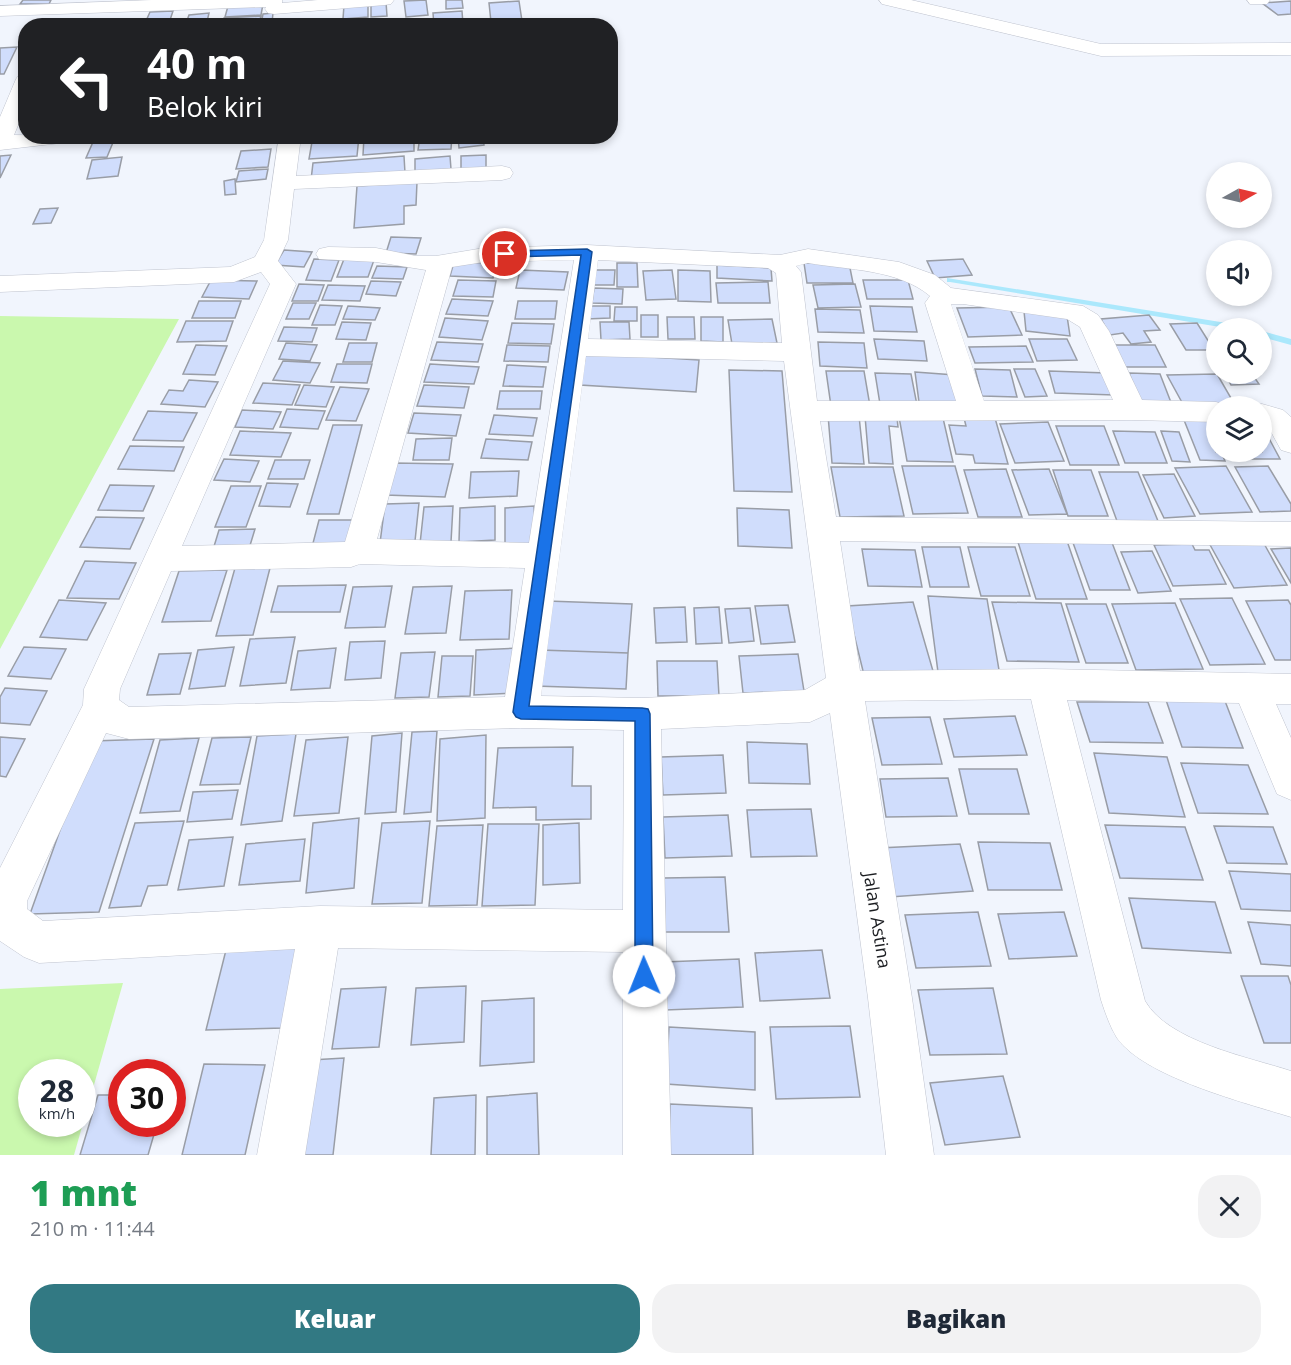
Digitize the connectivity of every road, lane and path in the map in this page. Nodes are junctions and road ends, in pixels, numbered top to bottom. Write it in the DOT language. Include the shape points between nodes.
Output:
graph roads {
  1 [pos="385,0"];
  2 [pos="888,0"];
  3 [pos="1256,0"];
  4 [pos="1261,0"];
  5 [pos="275,9"];
  6 [pos="0,11"];
  7 [pos="1291,49"];
  8 [pos="18,99"];
  9 [pos="18,141"];
  10 [pos="0,143"];
  11 [pos="289,144"];
  12 [pos="502,173"];
  13 [pos="285,183"];
  14 [pos="587,252"];
  15 [pos="328,254"];
  16 [pos="266,262"];
  17 [pos="441,263"];
  18 [pos="778,263"];
  19 [pos="0,284"];
  20 [pos="945,296"];
  21 [pos="572,347"];
  22 [pos="796,352"];
  23 [pos="973,410"];
  24 [pos="1132,410"];
  25 [pos="804,411"];
  26 [pos="1206,412"];
  27 [pos="1272,415"];
  28 [pos="1291,443"];
  29 [pos="821,529"];
  30 [pos="1291,534"];
  31 [pos="358,551"];
  32 [pos="543,556"];
  33 [pos="162,559"];
  34 [pos="1045,684"];
  35 [pos="843,686"];
  36 [pos="1251,688"];
  37 [pos="1291,689"];
  38 [pos="101,706"];
  39 [pos="521,712"];
  40 [pos="642,714"];
  41 [pos="1291,782"];
  42 [pos="320,927"];
  43 [pos="644,931"];
  44 [pos="1291,1094"];
  45 [pos="281,1155"];
  46 [pos="647,1155"];
  47 [pos="910,1155"];
  1 -- 5 [label="street"];
  2 -- 7 [label="street" via="1101,50"];
  3 -- 4 [label="street"];
  5 -- 6 [label="street"];
  8 -- 10 [label="street"];
  9 -- 10 [label="street"];
  11 -- 13 [label="street"];
  12 -- 13 [label="street"];
  13 -- 16 [label="street" via="276,240"];
  14 -- 17 [label="street" via="484,255"];
  14 -- 18 [label="street"];
  14 -- 21 [label="street"];
  15 -- 17 [label="street"];
  16 -- 19 [label="street" via="234,274"];
  16 -- 33 [label="street" via="283,284"];
  17 -- 31 [label="street"];
  18 -- 20 [label="street" via="808,256 899,270 926,280"];
  18 -- 22 [label="street, Jalan Astina" via="788,273"];
  20 -- 23 [label="street" via="938,303"];
  20 -- 24 [label="street" via="1074,312 1089,321"];
  21 -- 22 [label="street"];
  21 -- 32 [label="street"];
  22 -- 25 [label="street, Jalan Astina"];
  23 -- 24 [label="street"];
  23 -- 25 [label="street"];
  24 -- 26 [label="street"];
  25 -- 29 [label="street, Jalan Astina"];
  27 -- 28 [label="street"];
  29 -- 30 [label="street"];
  29 -- 35 [label="street, Jalan Astina"];
  31 -- 32 [label="street"];
  31 -- 33 [label="street"];
  32 -- 39 [label="street"];
  33 -- 38 [label="street" via="102,689"];
  34 -- 35 [label="street"];
  34 -- 36 [label="street"];
  34 -- 44 [label="street" via="1123,1000 1135,1025 1158,1045"];
  35 -- 40 [label="street" via="810,706"];
  35 -- 47 [label="street, Jalan Astina"];
  36 -- 37 [label="street"];
  36 -- 41 [label="street"];
  38 -- 39 [label="street" via="117,721 129,723"];
  38 -- 42 [label="street" via="6,899 6,918 39,942"];
  39 -- 40 [label="street"];
  40 -- 43 [label="street"];
  42 -- 43 [label="street"];
  42 -- 45 [label="street"];
  43 -- 46 [label="street"];
}
